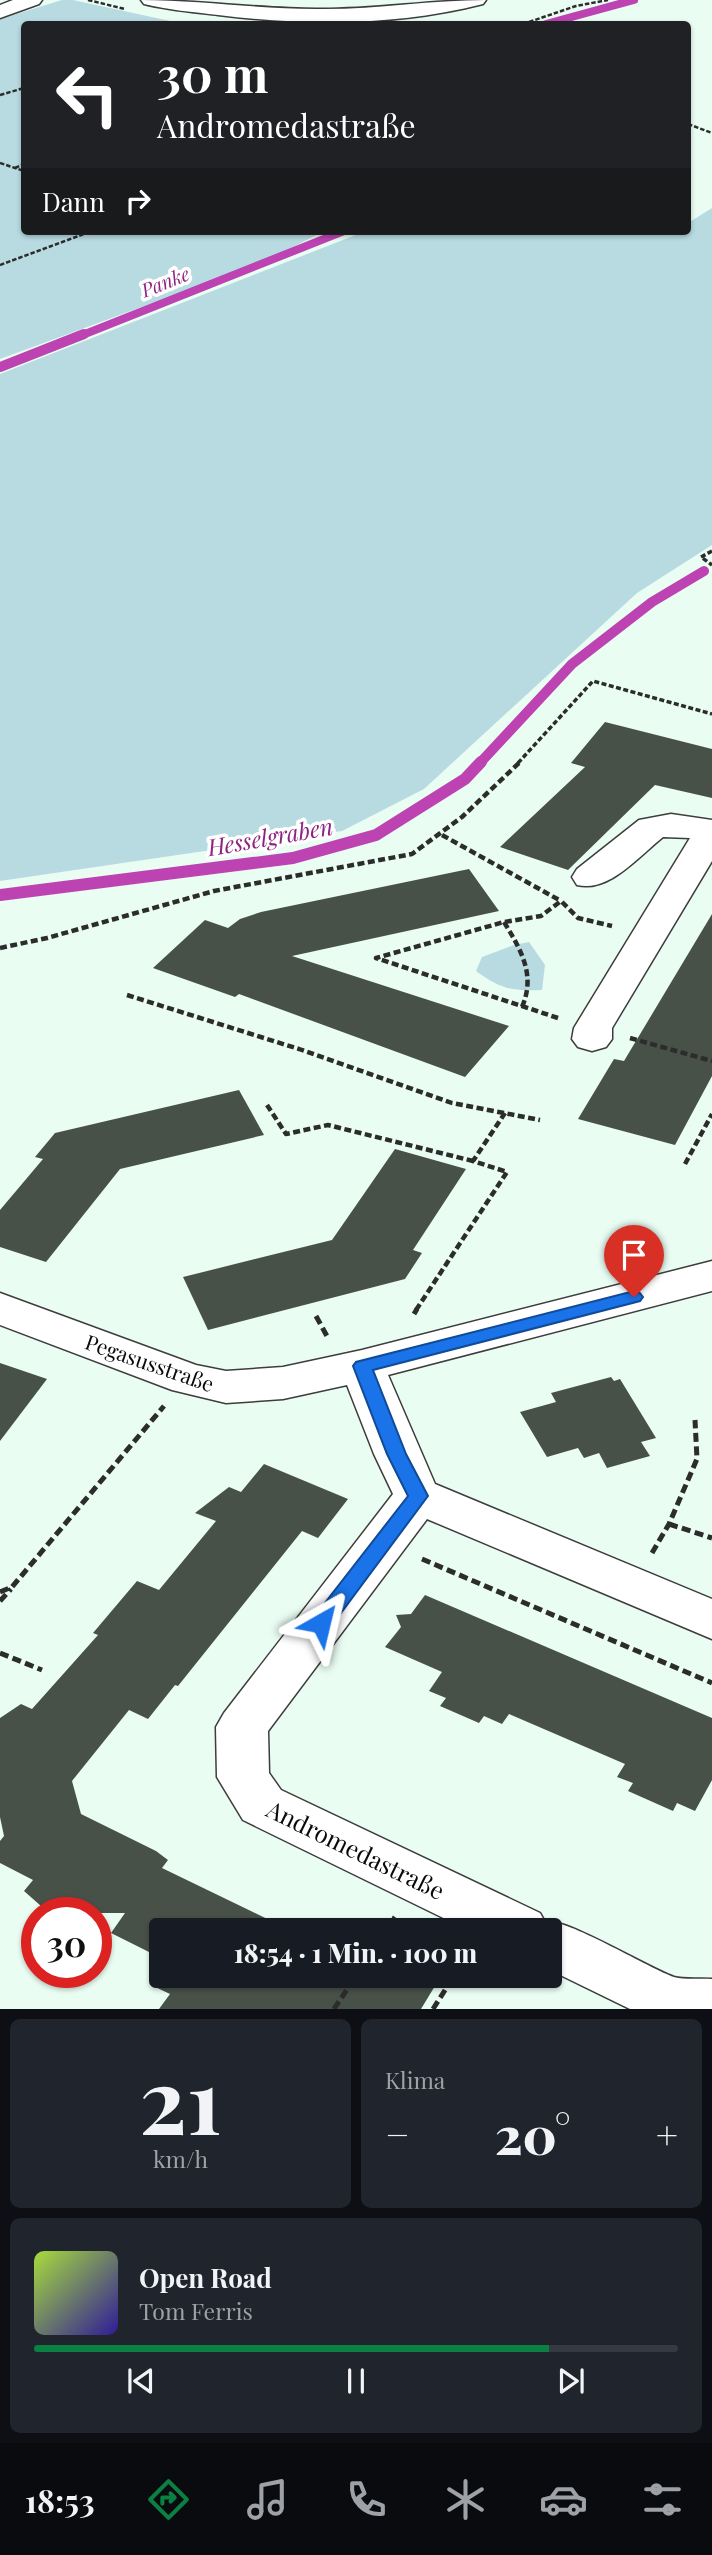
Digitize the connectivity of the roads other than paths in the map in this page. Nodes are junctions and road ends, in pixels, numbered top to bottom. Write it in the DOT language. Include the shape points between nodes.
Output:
graph roads {
  1 [pos="32,0"];
  2 [pos="152,0"];
  3 [pos="181,0"];
  4 [pos="377,0"];
  5 [pos="477,0"];
  6 [pos="434,3"];
  7 [pos="352,4"];
  8 [pos="239,11"];
  9 [pos="0,12"];
  10 [pos="709,837"];
  11 [pos="590,877"];
  12 [pos="593,1034"];
  13 [pos="712,1276"];
  14 [pos="0,1308"];
  15 [pos="362,1366"];
  16 [pos="418,1496"];
  17 [pos="712,1620"];
  18 [pos="496,1918"];
  19 [pos="562,1950"];
  20 [pos="712,2003"];
  1 -- 9 [label="street"];
  2 -- 8 [label="street"];
  3 -- 8 [label="street"];
  4 -- 7 [label="street"];
  5 -- 6 [label="street"];
  6 -- 8 [label="street" via="334,15"];
  10 -- 11 [label="street" via="671,825 652,828"];
  10 -- 12 [label="street"];
  13 -- 15 [label="street, Pegasusstraße"];
  14 -- 15 [label="street, Pegasusstraße" via="188,1379 226,1387 283,1383"];
  15 -- 16 [label="street"];
  16 -- 17 [label="street"];
  16 -- 18 [label="street, Andromedastraße" via="242,1727 243,1777 262,1805"];
  19 -- 20 [label="street" via="671,2002"];
}
